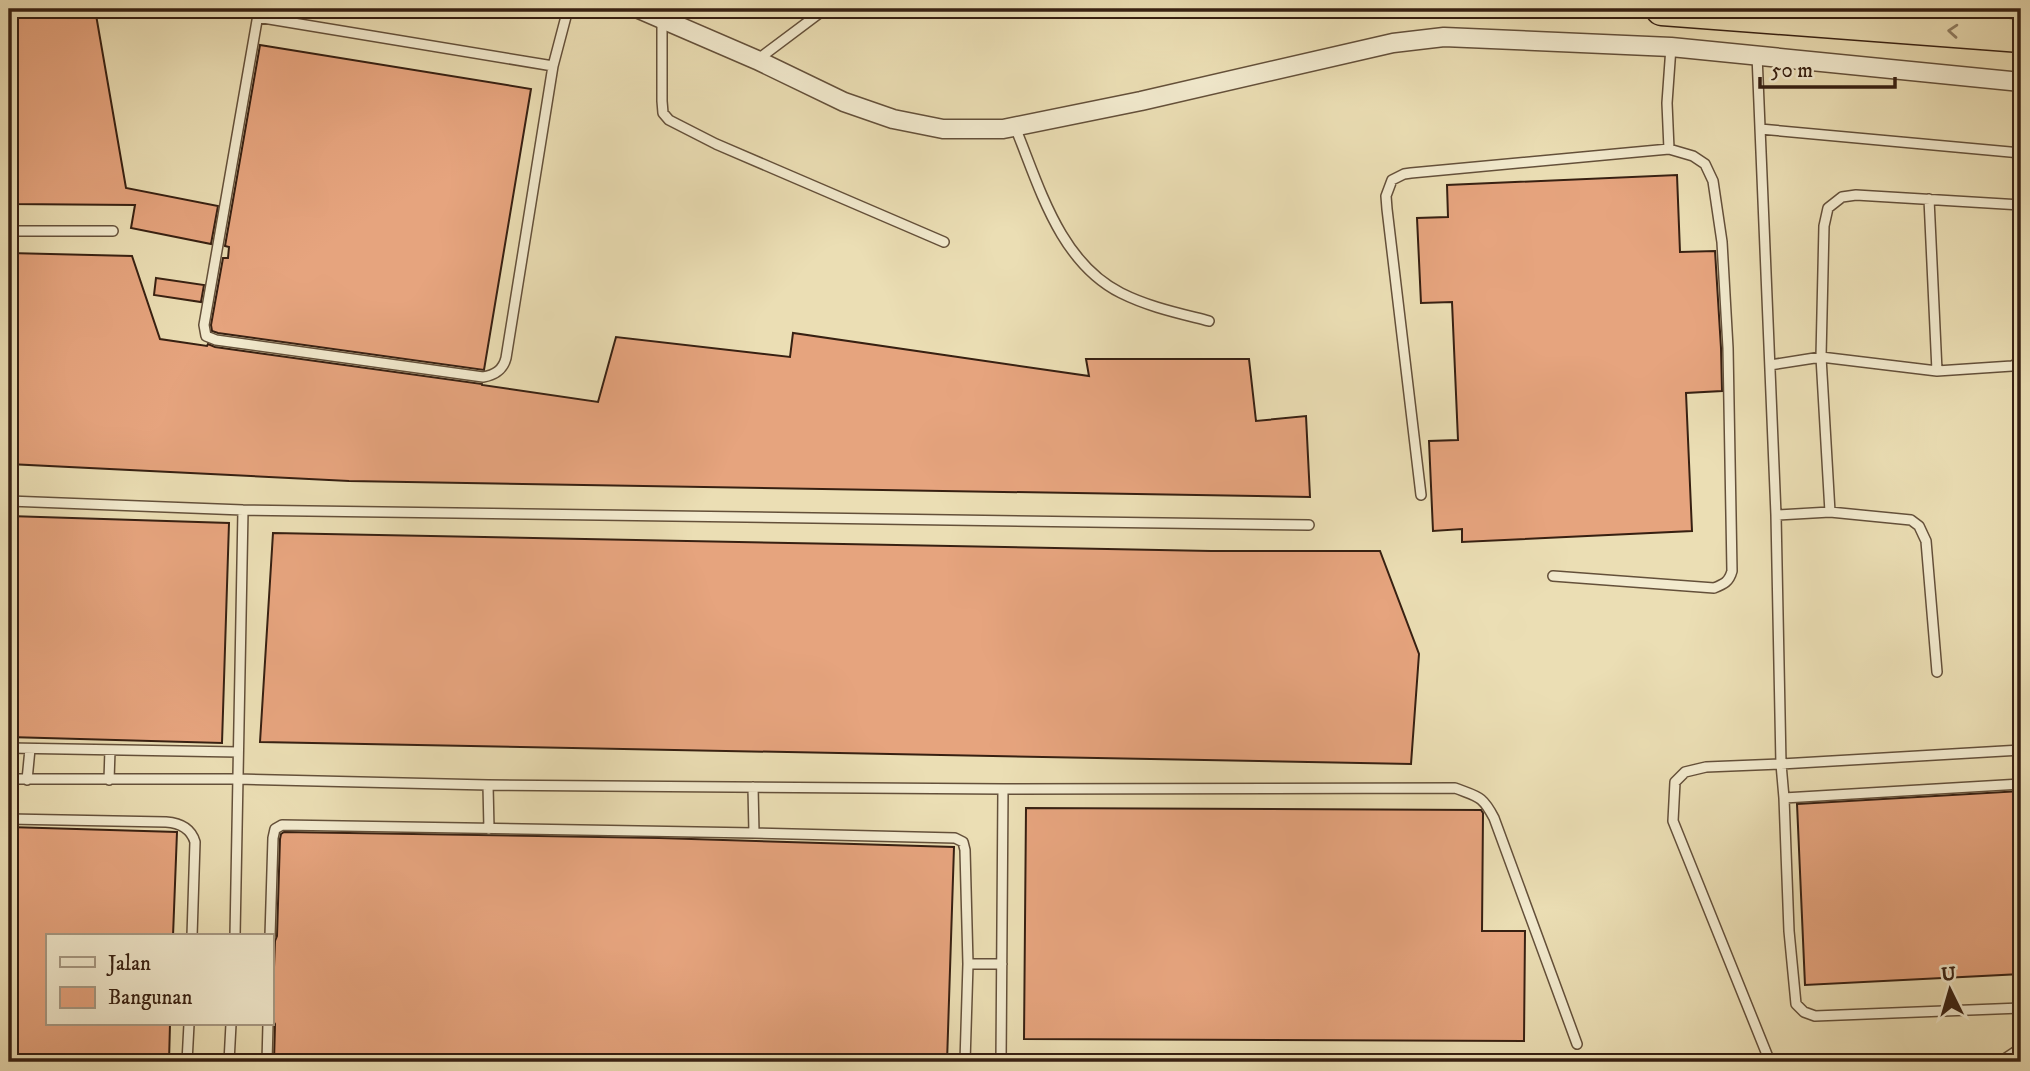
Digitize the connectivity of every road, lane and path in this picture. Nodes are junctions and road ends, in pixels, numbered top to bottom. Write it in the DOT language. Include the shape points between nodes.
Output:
graph roads {
  1 [pos="568,9"];
  2 [pos="639,9"];
  3 [pos="825,9"];
  4 [pos="1662,9"];
  5 [pos="258,13"];
  6 [pos="662,19"];
  7 [pos="2021,36"];
  8 [pos="1671,47"];
  9 [pos="1757,55"];
  10 [pos="757,60"];
  11 [pos="553,66"];
  12 [pos="2021,82"];
  13 [pos="1015,127"];
  14 [pos="1760,129"];
  15 [pos="1669,149"];
  16 [pos="2021,153"];
  17 [pos="1929,199"];
  18 [pos="2021,205"];
  19 [pos="9,231"];
  20 [pos="113,231"];
  21 [pos="944,242"];
  22 [pos="1209,321"];
  23 [pos="1821,357"];
  24 [pos="2021,362"];
  25 [pos="1770,365"];
  26 [pos="1937,371"];
  27 [pos="1421,495"];
  28 [pos="9,500"];
  29 [pos="243,510"];
  30 [pos="1830,512"];
  31 [pos="1776,514"];
  32 [pos="1310,525"];
  33 [pos="1553,576"];
  34 [pos="1937,672"];
  35 [pos="9,748"];
  36 [pos="30,749"];
  37 [pos="110,750"];
  38 [pos="2021,750"];
  39 [pos="238,752"];
  40 [pos="1782,764"];
  41 [pos="9,779"];
  42 [pos="238,779"];
  43 [pos="27,780"];
  44 [pos="109,780"];
  45 [pos="2021,784"];
  46 [pos="488,785"];
  47 [pos="753,787"];
  48 [pos="1003,789"];
  49 [pos="1784,798"];
  50 [pos="9,819"];
  51 [pos="489,829"];
  52 [pos="754,832"];
  53 [pos="192,934"];
  54 [pos="235,934"];
  55 [pos="270,934"];
  56 [pos="968,964"];
  57 [pos="1002,964"];
  58 [pos="2021,1008"];
  59 [pos="189,1026"];
  60 [pos="231,1026"];
  61 [pos="268,1026"];
  62 [pos="1577,1044"];
  63 [pos="2021,1048"];
  64 [pos="187,1062"];
  65 [pos="229,1062"];
  66 [pos="267,1062"];
  67 [pos="965,1062"];
  68 [pos="1001,1062"];
  69 [pos="1770,1062"];
  70 [pos="2000,1062"];
  1 -- 11 [label="lane"];
  2 -- 6 [label="street"];
  3 -- 10 [label="lane"];
  7 -- 4 [label="highway, one-way"];
  5 -- 11 [label="lane"];
  5 -- 11 [label="lane" via="204,325 206,336 216,340 483,377 500,370 506,358"];
  6 -- 10 [label="street"];
  6 -- 21 [label="lane" via="662,101 669,120"];
  8 -- 9 [label="street"];
  8 -- 13 [label="street" via="1444,37 1393,43"];
  8 -- 15 [label="lane"];
  9 -- 12 [label="street"];
  9 -- 14 [label="lane"];
  10 -- 13 [label="street" via="844,102 893,119 943,129"];
  13 -- 22 [label="lane" via="1063,237 1093,274 1118,292 1154,307"];
  14 -- 16 [label="lane"];
  14 -- 25 [label="lane"];
  15 -- 27 [label="lane" via="1411,173 1392,180 1387,209"];
  15 -- 33 [label="lane" via="1704,164 1717,205 1728,348 1732,571 1724,585 1714,588"];
  17 -- 18 [label="lane"];
  17 -- 23 [label="lane" via="1856,195 1842,197 1828,208"];
  17 -- 26 [label="lane"];
  19 -- 20 [label="lane"];
  23 -- 25 [label="lane"];
  23 -- 26 [label="lane"];
  23 -- 30 [label="lane"];
  24 -- 26 [label="lane"];
  25 -- 31 [label="lane"];
  28 -- 29 [label="lane"];
  29 -- 32 [label="lane"];
  29 -- 39 [label="lane"];
  30 -- 31 [label="lane"];
  30 -- 34 [label="lane" via="1911,520 1923,532"];
  31 -- 40 [label="lane"];
  35 -- 36 [label="lane"];
  36 -- 37 [label="lane"];
  36 -- 43 [label="lane"];
  37 -- 39 [label="lane"];
  37 -- 44 [label="lane"];
  38 -- 40 [label="lane"];
  39 -- 42 [label="lane"];
  40 -- 49 [label="lane"];
  40 -- 69 [label="lane" via="1685,772 1675,782 1673,798 1673,821"];
  41 -- 43 [label="lane"];
  42 -- 44 [label="lane"];
  42 -- 46 [label="lane"];
  42 -- 54 [label="lane"];
  43 -- 44 [label="lane"];
  45 -- 49 [label="lane"];
  46 -- 47 [label="lane"];
  46 -- 51 [label="lane"];
  47 -- 48 [label="lane"];
  47 -- 52 [label="lane"];
  48 -- 57 [label="lane"];
  48 -- 62 [label="lane" via="1455,788 1478,797 1494,818"];
  49 -- 58 [label="lane" via="1789,931 1797,1004 1804,1012 1815,1016"];
  50 -- 53 [label="lane" via="166,822 187,828 195,842"];
  51 -- 52 [label="lane"];
  51 -- 55 [label="lane" via="278,826 273,838"];
  52 -- 56 [label="lane" via="960,839 965,850"];
  56 -- 57 [label="lane"];
  56 -- 67 [label="lane"];
  57 -- 68 [label="lane"];
  59 -- 64 [label="lane"];
  60 -- 65 [label="lane"];
  61 -- 66 [label="lane"];
  63 -- 70 [label="lane"];
}
